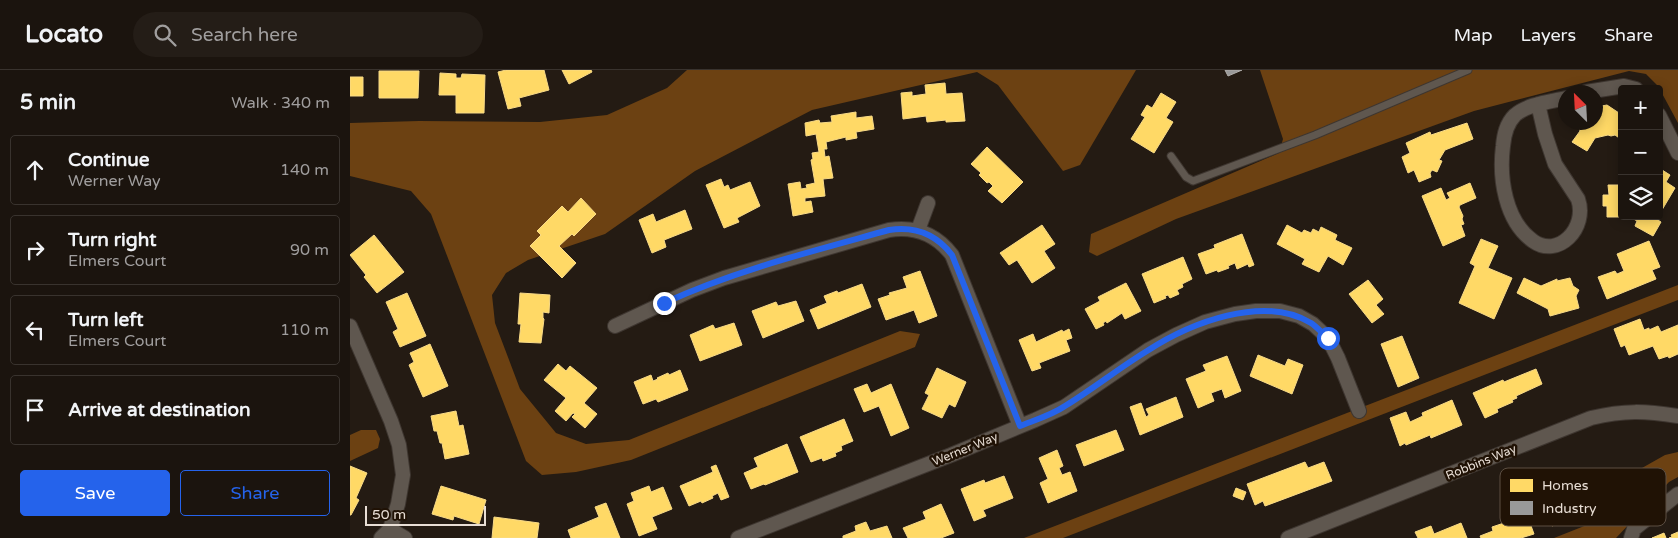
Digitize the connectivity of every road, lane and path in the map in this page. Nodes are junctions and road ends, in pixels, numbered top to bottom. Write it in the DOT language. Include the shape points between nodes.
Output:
graph roads {
  1 [pos="1468,70"];
  2 [pos="1618,87"];
  3 [pos="1603,89"];
  4 [pos="1558,100"];
  5 [pos="1538,104"];
  6 [pos="1663,123"];
  7 [pos="1678,153"];
  8 [pos="1171,156"];
  9 [pos="928,203"];
  10 [pos="918,230"];
  11 [pos="350,326"];
  12 [pos="615,326"];
  13 [pos="1359,411"];
  14 [pos="1678,416"];
  15 [pos="1020,426"];
  16 [pos="1678,494"];
  17 [pos="1666,504"];
  18 [pos="1638,526"];
  19 [pos="386,533"];
  20 [pos="404,538"];
  21 [pos="738,538"];
  22 [pos="1288,538"];
  23 [pos="1631,538"];
  1 -- 8 [label="lane" via="1193,181 1186,177"];
  2 -- 3 [label="street"];
  4 -- 5 [label="street"];
  5 -- 5 [label="street" via="1523,109 1508,124 1504,134 1501,172 1503,189 1522,230 1536,243 1550,245 1564,241 1574,232 1580,219 1580,206 1555,164"];
  6 -- 7 [label="street"];
  9 -- 10 [label="street"];
  10 -- 12 [label="street" via="889,230 724,278"];
  10 -- 15 [label="street" via="944,244 952,255"];
  11 -- 19 [label="street" via="399,445 403,475 398,504"];
  13 -- 15 [label="street, Werner Way" via="1328,338 1298,316 1280,311 1256,311 1206,322 1176,335 1148,350 1064,407"];
  14 -- 22 [label="street, Robbins Way" via="1646,411 1614,412 1591,418"];
  15 -- 21 [label="street, Werner Way"];
  16 -- 17 [label="street"];
  18 -- 23 [label="street"];
  19 -- 20 [label="street"];
}
